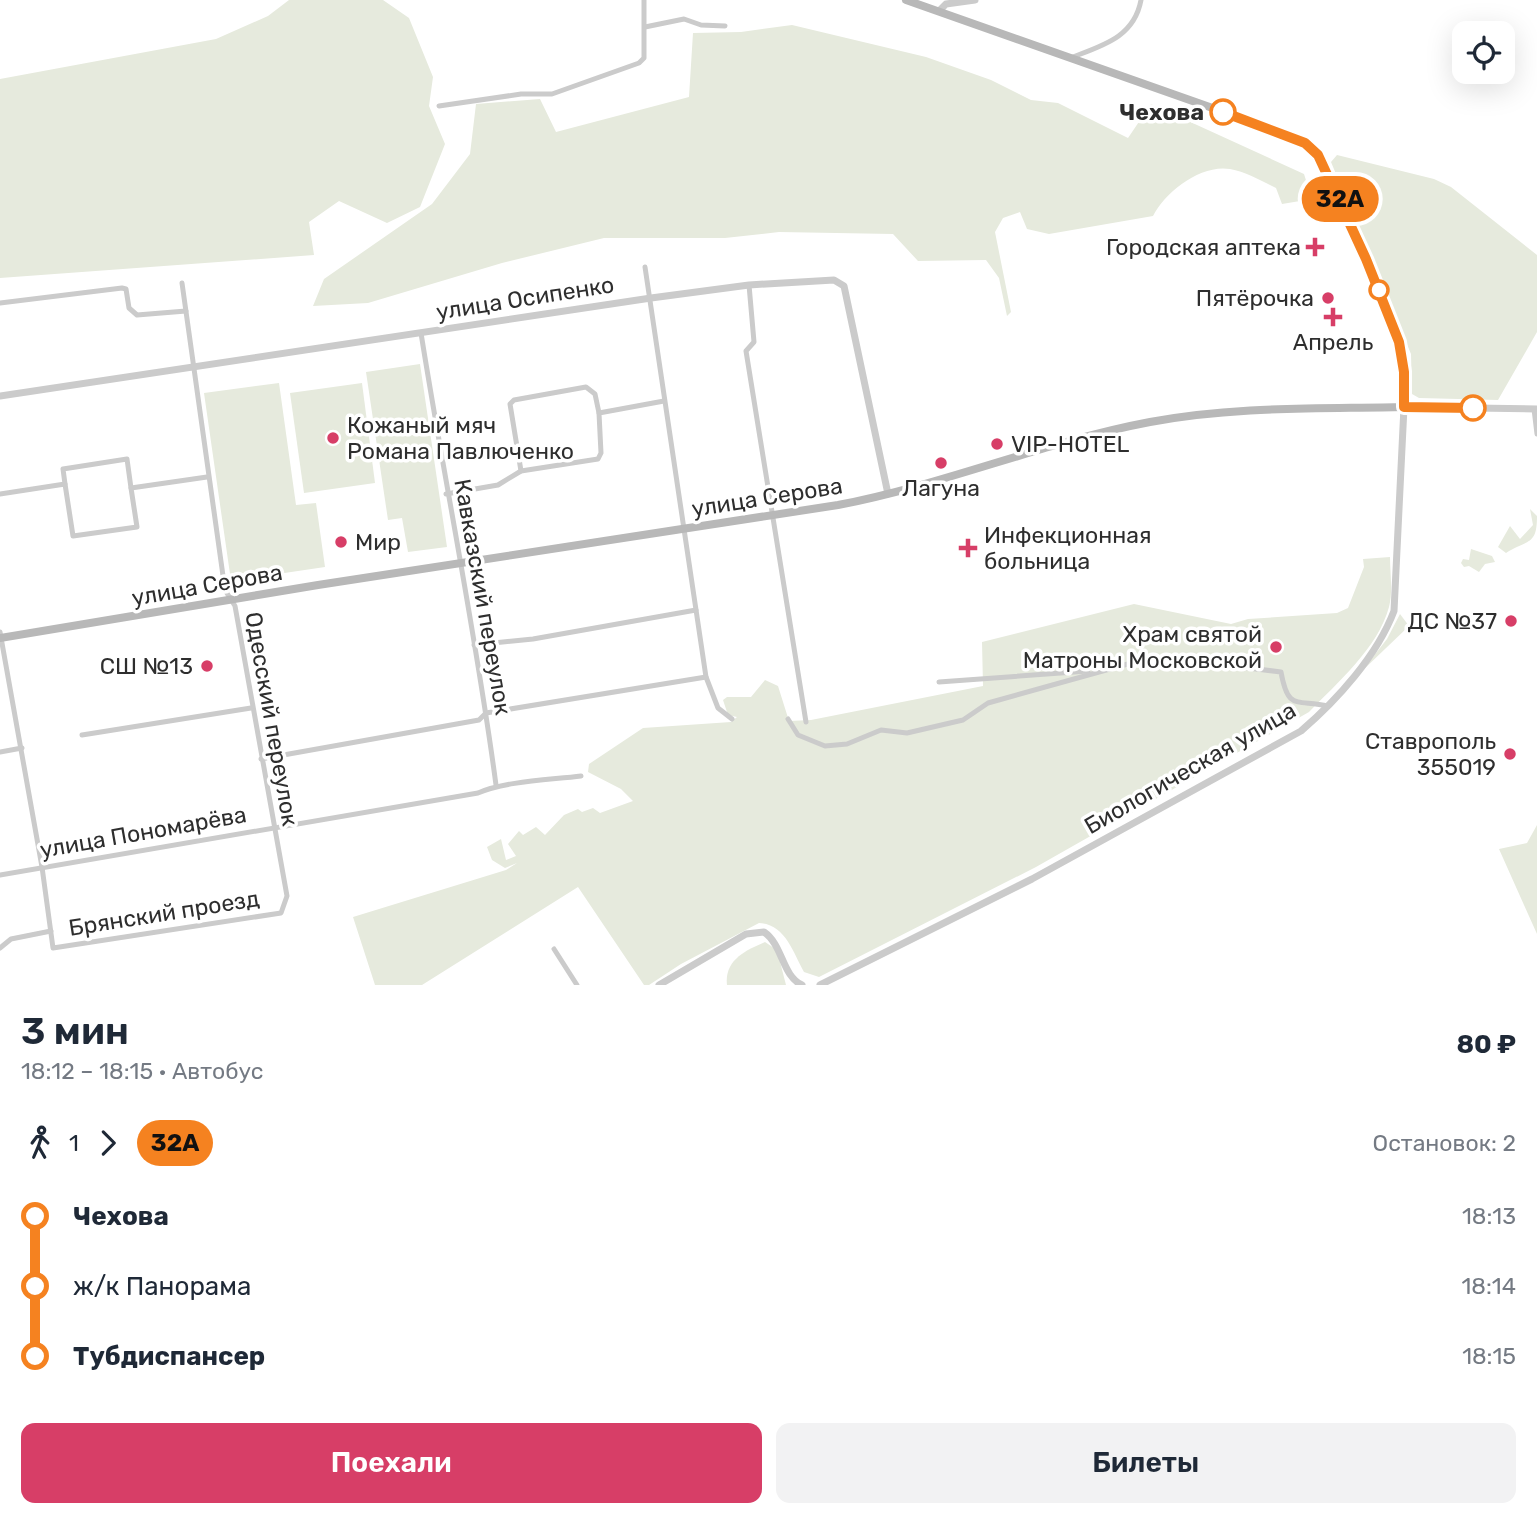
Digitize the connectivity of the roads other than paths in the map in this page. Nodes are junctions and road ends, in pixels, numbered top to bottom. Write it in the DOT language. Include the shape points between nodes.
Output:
graph roads {
  1 [pos="644,0"];
  2 [pos="906,0"];
  3 [pos="975,0"];
  4 [pos="1141,0"];
  5 [pos="939,11"];
  6 [pos="724,26"];
  7 [pos="645,27"];
  8 [pos="1070,58"];
  9 [pos="439,106"];
  10 [pos="645,267"];
  11 [pos="182,282"];
  12 [pos="749,285"];
  13 [pos="651,298"];
  14 [pos="0,303"];
  15 [pos="186,311"];
  16 [pos="421,332"];
  17 [pos="194,368"];
  18 [pos="0,396"];
  19 [pos="664,401"];
  20 [pos="1404,407"];
  21 [pos="1535,409"];
  22 [pos="599,413"];
  23 [pos="1537,434"];
  24 [pos="521,471"];
  25 [pos="207,477"];
  26 [pos="65,484"];
  27 [pos="131,488"];
  28 [pos="0,494"];
  29 [pos="446,494"];
  30 [pos="888,495"];
  31 [pos="772,516"];
  32 [pos="683,530"];
  33 [pos="459,564"];
  34 [pos="231,600"];
  35 [pos="696,610"];
  36 [pos="0,636"];
  37 [pos="474,645"];
  38 [pos="1101,669"];
  39 [pos="706,677"];
  40 [pos="939,682"];
  41 [pos="1328,706"];
  42 [pos="251,708"];
  43 [pos="486,713"];
  44 [pos="732,719"];
  45 [pos="789,719"];
  46 [pos="806,722"];
  47 [pos="82,735"];
  48 [pos="22,748"];
  49 [pos="0,752"];
  50 [pos="261,759"];
  51 [pos="581,776"];
  52 [pos="496,785"];
  53 [pos="274,828"];
  54 [pos="42,867"];
  55 [pos="0,875"];
  56 [pos="281,913"];
  57 [pos="51,931"];
  58 [pos="0,948"];
  59 [pos="554,949"];
  60 [pos="577,985"];
  61 [pos="659,985"];
  62 [pos="802,985"];
  63 [pos="820,985"];
  1 -- 7 [label="street"];
  2 -- 5 [label="main road"];
  3 -- 5 [label="street" via="946,4"];
  4 -- 8 [label="street" via="1120,38"];
  5 -- 8 [label="main road"];
  6 -- 7 [label="street" via="684,19"];
  7 -- 9 [label="street" via="644,58 639,63 552,94"];
  8 -- 20 [label="main road" via="1312,147 1389,315 1403,359"];
  10 -- 13 [label="street"];
  11 -- 15 [label="street, Одесский переулок"];
  12 -- 13 [label="street, улица Осипенко"];
  12 -- 30 [label="street, улица Осипенко" via="821,279 844,286"];
  12 -- 31 [label="street" via="754,342 746,351"];
  13 -- 16 [label="street, улица Осипенко"];
  13 -- 19 [label="street"];
  14 -- 15 [label="street" via="121,288 126,289 129,308 136,315"];
  15 -- 17 [label="street, Одесский переулок"];
  16 -- 17 [label="street, улица Осипенко"];
  16 -- 29 [label="street, Кавказский переулок"];
  17 -- 18 [label="street, улица Осипенко"];
  17 -- 25 [label="street, Одесский переулок"];
  19 -- 22 [label="street"];
  19 -- 32 [label="street"];
  20 -- 21 [label="street, улица Серова"];
  20 -- 30 [label="main road, улица Серова" via="1278,408 1155,421"];
  20 -- 41 [label="street, Биологическая улица" via="1394,611 1380,640"];
  21 -- 23 [label="street"];
  22 -- 24 [label="street" via="598,459"];
  22 -- 24 [label="street" via="594,394 586,387 514,400 510,404"];
  24 -- 29 [label="street" via="498,485"];
  25 -- 27 [label="street"];
  25 -- 34 [label="street, Одесский переулок" via="225,590"];
  26 -- 27 [label="street" via="62,469 127,459"];
  26 -- 27 [label="street" via="73,536 137,527"];
  26 -- 28 [label="street"];
  29 -- 33 [label="street, Кавказский переулок"];
  30 -- 31 [label="main road, улица Серова"];
  31 -- 32 [label="main road, улица Серова"];
  31 -- 46 [label="street"];
  32 -- 33 [label="main road, улица Серова"];
  32 -- 35 [label="street"];
  33 -- 34 [label="main road, улица Серова"];
  33 -- 37 [label="street, Кавказский переулок"];
  34 -- 36 [label="main road, улица Серова"];
  34 -- 42 [label="street, Одесский переулок"];
  35 -- 37 [label="street"];
  35 -- 39 [label="street"];
  36 -- 48 [label="street"];
  37 -- 43 [label="street, Кавказский переулок"];
  38 -- 40 [label="street"];
  38 -- 41 [label="street" via="1175,661 1266,668 1281,673 1289,699"];
  38 -- 45 [label="street" via="988,703 963,720 907,733 881,730 847,744 825,746 811,741 798,735"];
  39 -- 43 [label="street"];
  39 -- 44 [label="street" via="718,708"];
  41 -- 63 [label="street, Биологическая улица" via="1301,731 1254,758 1032,879"];
  42 -- 47 [label="street"];
  42 -- 50 [label="street, Одесский переулок"];
  43 -- 50 [label="street" via="479,720"];
  43 -- 52 [label="street, Кавказский переулок"];
  48 -- 49 [label="street"];
  48 -- 54 [label="street"];
  50 -- 53 [label="street, Одесский переулок"];
  51 -- 52 [label="street, улица Пономарёва"];
  52 -- 53 [label="street, улица Пономарёва" via="478,793"];
  53 -- 54 [label="street, улица Пономарёва"];
  53 -- 56 [label="street, Одесский переулок" via="287,896"];
  54 -- 55 [label="street, улица Пономарёва"];
  54 -- 57 [label="street"];
  56 -- 57 [label="street, Брянский проезд" via="53,948"];
  57 -- 58 [label="street" via="11,939"];
  59 -- 60 [label="street"];
  61 -- 62 [label="street" via="746,934 764,932 775,939 789,971"];
}
